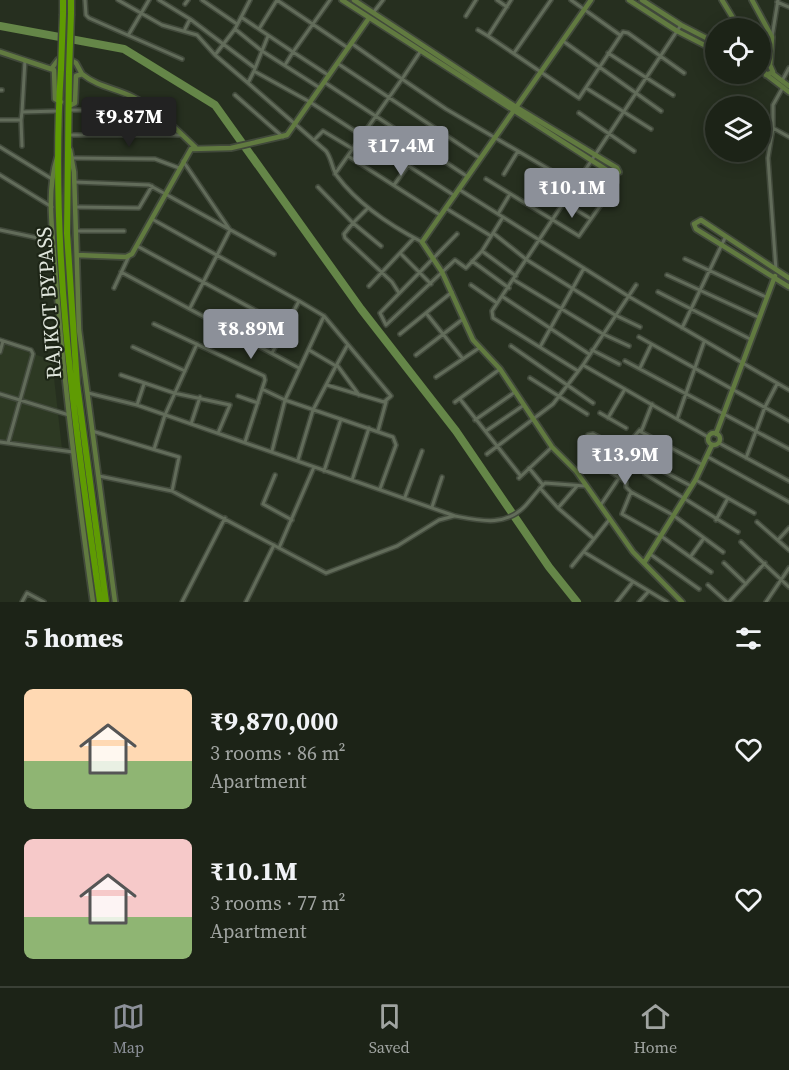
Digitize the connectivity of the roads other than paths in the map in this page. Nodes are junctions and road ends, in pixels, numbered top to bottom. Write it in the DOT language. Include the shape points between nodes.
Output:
graph roads {
  1 [pos="63,0"];
  2 [pos="71,0"];
  3 [pos="85,0"];
  4 [pos="118,0"];
  5 [pos="149,0"];
  6 [pos="159,0"];
  7 [pos="188,0"];
  8 [pos="202,0"];
  9 [pos="277,0"];
  10 [pos="330,0"];
  11 [pos="342,0"];
  12 [pos="354,0"];
  13 [pos="383,0"];
  14 [pos="476,0"];
  15 [pos="497,0"];
  16 [pos="511,0"];
  17 [pos="550,0"];
  18 [pos="571,0"];
  19 [pos="591,0"];
  20 [pos="629,0"];
  21 [pos="642,0"];
  22 [pos="722,0"];
  23 [pos="752,0"];
  24 [pos="248,1"];
  25 [pos="777,1"];
  26 [pos="185,4"];
  27 [pos="507,7"];
  28 [pos="789,8"];
  29 [pos="584,10"];
  30 [pos="141,13"];
  31 [pos="371,15"];
  32 [pos="466,16"];
  33 [pos="241,17"];
  34 [pos="733,18"];
  35 [pos="190,19"];
  36 [pos="237,24"];
  37 [pos="314,24"];
  38 [pos="681,25"];
  39 [pos="185,29"];
  40 [pos="235,29"];
  41 [pos="258,29"];
  42 [pos="478,30"];
  43 [pos="677,31"];
  44 [pos="129,34"];
  45 [pos="620,35"];
  46 [pos="268,36"];
  47 [pos="489,36"];
  48 [pos="705,37"];
  49 [pos="772,37"];
  50 [pos="563,40"];
  51 [pos="224,44"];
  52 [pos="705,45"];
  53 [pos="350,46"];
  54 [pos="262,51"];
  55 [pos="771,51"];
  56 [pos="0,52"];
  57 [pos="293,52"];
  58 [pos="420,52"];
  59 [pos="514,53"];
  60 [pos="608,53"];
  61 [pos="215,55"];
  62 [pos="660,55"];
  63 [pos="25,59"];
  64 [pos="182,59"];
  65 [pos="336,63"];
  66 [pos="285,65"];
  67 [pos="599,66"];
  68 [pos="52,68"];
  69 [pos="255,69"];
  70 [pos="789,69"];
  71 [pos="541,71"];
  72 [pos="684,73"];
  73 [pos="82,74"];
  74 [pos="328,75"];
  75 [pos="771,75"];
  76 [pos="771,75"];
  77 [pos="646,76"];
  78 [pos="402,78"];
  79 [pos="324,81"];
  80 [pos="782,81"];
  81 [pos="248,83"];
  82 [pos="786,87"];
  83 [pos="320,88"];
  84 [pos="586,88"];
  85 [pos="789,92"];
  86 [pos="634,94"];
  87 [pos="235,95"];
  88 [pos="673,95"];
  89 [pos="389,98"];
  90 [pos="61,102"];
  91 [pos="310,102"];
  92 [pos="69,108"];
  93 [pos="515,109"];
  94 [pos="61,111"];
  95 [pos="156,111"];
  96 [pos="661,111"];
  97 [pos="22,112"];
  98 [pos="622,112"];
  99 [pos="579,113"];
  100 [pos="376,117"];
  101 [pos="0,120"];
  102 [pos="21,120"];
  103 [pos="296,124"];
  104 [pos="773,128"];
  105 [pos="651,129"];
  106 [pos="608,133"];
  107 [pos="68,135"];
  108 [pos="182,135"];
  109 [pos="362,136"];
  110 [pos="284,137"];
  111 [pos="789,137"];
  112 [pos="495,138"];
  113 [pos="314,140"];
  114 [pos="68,145"];
  115 [pos="22,146"];
  116 [pos="0,147"];
  117 [pos="195,147"];
  118 [pos="60,148"];
  119 [pos="353,149"];
  120 [pos="518,151"];
  121 [pos="634,151"];
  122 [pos="595,154"];
  123 [pos="348,156"];
  124 [pos="72,158"];
  125 [pos="480,158"];
  126 [pos="591,160"];
  127 [pos="183,161"];
  128 [pos="408,166"];
  129 [pos="179,168"];
  130 [pos="335,174"];
  131 [pos="504,174"];
  132 [pos="617,174"];
  133 [pos="0,175"];
  134 [pos="468,177"];
  135 [pos="52,178"];
  136 [pos="486,179"];
  137 [pos="74,182"];
  138 [pos="534,184"];
  139 [pos="575,184"];
  140 [pos="394,185"];
  141 [pos="152,186"];
  142 [pos="318,187"];
  143 [pos="460,190"];
  144 [pos="165,194"];
  145 [pos="510,194"];
  146 [pos="455,196"];
  147 [pos="603,201"];
  148 [pos="563,202"];
  149 [pos="52,207"];
  150 [pos="75,207"];
  151 [pos="368,208"];
  152 [pos="447,209"];
  153 [pos="498,214"];
  154 [pos="441,216"];
  155 [pos="503,218"];
  156 [pos="152,219"];
  157 [pos="591,219"];
  158 [pos="552,220"];
  159 [pos="353,223"];
  160 [pos="0,230"];
  161 [pos="230,230"];
  162 [pos="76,231"];
  163 [pos="124,231"];
  164 [pos="457,234"];
  165 [pos="492,234"];
  166 [pos="414,238"];
  167 [pos="725,238"];
  168 [pos="539,240"];
  169 [pos="54,241"];
  170 [pos="422,242"];
  171 [pos="722,245"];
  172 [pos="137,246"];
  173 [pos="381,246"];
  174 [pos="482,250"];
  175 [pos="400,253"];
  176 [pos="274,254"];
  177 [pos="76,255"];
  178 [pos="129,256"];
  179 [pos="433,256"];
  180 [pos="218,257"];
  181 [pos="685,259"];
  182 [pos="526,260"];
  183 [pos="472,261"];
  184 [pos="584,268"];
  185 [pos="710,270"];
  186 [pos="776,270"];
  187 [pos="418,271"];
  188 [pos="121,272"];
  189 [pos="382,272"];
  190 [pos="442,272"];
  191 [pos="667,275"];
  192 [pos="775,277"];
  193 [pos="515,278"];
  194 [pos="789,278"];
  195 [pos="204,282"];
  196 [pos="431,284"];
  197 [pos="471,285"];
  198 [pos="636,285"];
  199 [pos="369,286"];
  200 [pos="789,287"];
  201 [pos="114,288"];
  202 [pos="509,288"];
  203 [pos="572,288"];
  204 [pos="700,291"];
  205 [pos="452,292"];
  206 [pos="658,292"];
  207 [pos="399,293"];
  208 [pos="628,296"];
  209 [pos="503,297"];
  210 [pos="766,297"];
  211 [pos="298,301"];
  212 [pos="497,303"];
  213 [pos="190,308"];
  214 [pos="562,309"];
  215 [pos="691,310"];
  216 [pos="426,313"];
  217 [pos="615,315"];
  218 [pos="324,316"];
  219 [pos="758,317"];
  220 [pos="463,319"];
  221 [pos="154,324"];
  222 [pos="286,327"];
  223 [pos="640,327"];
  224 [pos="552,328"];
  225 [pos="682,328"];
  226 [pos="400,334"];
  227 [pos="443,334"];
  228 [pos="603,334"];
  229 [pos="639,337"];
  230 [pos="750,339"];
  231 [pos="2,341"];
  232 [pos="704,342"];
  233 [pos="197,344"];
  234 [pos="651,345"];
  235 [pos="348,346"];
  236 [pos="511,346"];
  237 [pos="629,346"];
  238 [pos="133,347"];
  239 [pos="540,347"];
  240 [pos="479,348"];
  241 [pos="309,350"];
  242 [pos="0,352"];
  243 [pos="591,352"];
  244 [pos="272,353"];
  245 [pos="416,356"];
  246 [pos="462,358"];
  247 [pos="625,361"];
  248 [pos="741,363"];
  249 [pos="619,364"];
  250 [pos="337,365"];
  251 [pos="583,365"];
  252 [pos="299,368"];
  253 [pos="640,368"];
  254 [pos="696,368"];
  255 [pos="500,369"];
  256 [pos="185,371"];
  257 [pos="578,371"];
  258 [pos="121,375"];
  259 [pos="436,377"];
  260 [pos="530,378"];
  261 [pos="145,384"];
  262 [pos="777,384"];
  263 [pos="327,385"];
  264 [pos="567,386"];
  265 [pos="262,389"];
  266 [pos="626,389"];
  267 [pos="732,390"];
  268 [pos="789,390"];
  269 [pos="515,392"];
  270 [pos="88,393"];
  271 [pos="174,393"];
  272 [pos="0,394"];
  273 [pos="359,394"];
  274 [pos="687,394"];
  275 [pos="238,396"];
  276 [pos="559,397"];
  277 [pos="200,398"];
  278 [pos="460,399"];
  279 [pos="20,400"];
  280 [pos="285,400"];
  281 [pos="386,402"];
  282 [pos="455,402"];
  283 [pos="258,403"];
  284 [pos="593,403"];
  285 [pos="652,404"];
  286 [pos="137,405"];
  287 [pos="524,405"];
  288 [pos="765,407"];
  289 [pos="313,410"];
  290 [pos="724,412"];
  291 [pos="600,413"];
  292 [pos="587,414"];
  293 [pos="69,415"];
  294 [pos="165,415"];
  295 [pos="608,418"];
  296 [pos="341,419"];
  297 [pos="533,419"];
  298 [pos="677,419"];
  299 [pos="475,420"];
  300 [pos="789,421"];
  301 [pos="191,424"];
  302 [pos="369,428"];
  303 [pos="626,428"];
  304 [pos="641,429"];
  305 [pos="92,431"];
  306 [pos="378,431"];
  307 [pos="756,431"];
  308 [pos="485,432"];
  309 [pos="218,433"];
  310 [pos="716,434"];
  311 [pos="708,437"];
  312 [pos="633,438"];
  313 [pos="0,442"];
  314 [pos="8,442"];
  315 [pos="245,442"];
  316 [pos="719,443"];
  317 [pos="581,444"];
  318 [pos="712,446"];
  319 [pos="497,447"];
  320 [pos="552,447"];
  321 [pos="154,449"];
  322 [pos="789,449"];
  323 [pos="422,451"];
  324 [pos="73,452"];
  325 [pos="272,452"];
  326 [pos="624,452"];
  327 [pos="487,454"];
  328 [pos="634,456"];
  329 [pos="708,457"];
  330 [pos="746,458"];
  331 [pos="298,460"];
  332 [pos="703,465"];
  333 [pos="314,466"];
  334 [pos="529,468"];
  335 [pos="324,471"];
  336 [pos="645,474"];
  337 [pos="275,475"];
  338 [pos="98,476"];
  339 [pos="442,477"];
  340 [pos="619,477"];
  341 [pos="696,479"];
  342 [pos="352,480"];
  343 [pos="789,481"];
  344 [pos="577,486"];
  345 [pos="587,486"];
  346 [pos="691,486"];
  347 [pos="541,487"];
  348 [pos="380,489"];
  349 [pos="172,491"];
  350 [pos="631,492"];
  351 [pos="405,497"];
  352 [pos="728,498"];
  353 [pos="683,499"];
  354 [pos="789,502"];
  355 [pos="600,506"];
  356 [pos="432,507"];
  357 [pos="558,508"];
  358 [pos="754,513"];
  359 [pos="673,515"];
  360 [pos="456,516"];
  361 [pos="225,518"];
  362 [pos="716,519"];
  363 [pos="292,520"];
  364 [pos="609,520"];
  365 [pos="757,522"];
  366 [pos="789,528"];
  367 [pos="738,532"];
  368 [pos="661,536"];
  369 [pos="704,538"];
  370 [pos="594,539"];
  371 [pos="778,540"];
  372 [pos="741,542"];
  373 [pos="276,547"];
  374 [pos="789,550"];
  375 [pos="584,552"];
  376 [pos="723,552"];
  377 [pos="650,554"];
  378 [pos="691,556"];
  379 [pos="644,563"];
  380 [pos="724,563"];
  381 [pos="765,563"];
  382 [pos="572,566"];
  383 [pos="789,568"];
  384 [pos="711,572"];
  385 [pos="781,579"];
  386 [pos="632,583"];
  387 [pos="746,584"];
  388 [pos="708,585"];
  389 [pos="789,587"];
  390 [pos="699,589"];
  391 [pos="648,592"];
  392 [pos="22,602"];
  393 [pos="44,602"];
  394 [pos="93,602"];
  395 [pos="100,602"];
  396 [pos="106,602"];
  397 [pos="115,602"];
  398 [pos="182,602"];
  399 [pos="246,602"];
  400 [pos="617,602"];
  401 [pos="639,602"];
  402 [pos="667,602"];
  403 [pos="682,602"];
  404 [pos="728,602"];
  405 [pos="766,602"];
  1 -- 90 [label="highway, RAJKOT BYPASS, bridge"];
  2 -- 92 [label="highway, RAJKOT BYPASS, bridge"];
  3 -- 44 [label="street" via="87,17"];
  4 -- 30 [label="street"];
  5 -- 30 [label="street"];
  6 -- 35 [label="street"];
  7 -- 26 [label="street"];
  8 -- 36 [label="street"];
  9 -- 37 [label="street"];
  9 -- 41 [label="street"];
  10 -- 37 [label="street"];
  11 -- 31 [label="street"];
  12 -- 31 [label="street"];
  13 -- 31 [label="street"];
  14 -- 32 [label="street"];
  15 -- 27 [label="street"];
  16 -- 27 [label="street"];
  17 -- 59 [label="street"];
  18 -- 29 [label="street"];
  19 -- 29 [label="street"];
  20 -- 43 [label="street"];
  21 -- 38 [label="street"];
  22 -- 34 [label="street"];
  23 -- 49 [label="street"];
  24 -- 33 [label="street"];
  25 -- 28 [label="street"];
  25 -- 49 [label="street"];
  27 -- 47 [label="street"];
  29 -- 45 [label="street"];
  29 -- 50 [label="street"];
  30 -- 39 [label="street" via="162,25"];
  30 -- 44 [label="street"];
  31 -- 53 [label="street"];
  31 -- 58 [label="street"];
  31 -- 93 [label="street"];
  33 -- 36 [label="street"];
  33 -- 41 [label="street"];
  35 -- 39 [label="street"];
  35 -- 51 [label="street"];
  36 -- 40 [label="street"];
  37 -- 53 [label="street"];
  37 -- 57 [label="street"];
  38 -- 43 [label="street"];
  38 -- 48 [label="street"];
  39 -- 61 [label="street" via="198,35"];
  40 -- 51 [label="street"];
  40 -- 54 [label="street"];
  41 -- 46 [label="street"];
  42 -- 47 [label="street"];
  43 -- 52 [label="street"];
  43 -- 62 [label="street"];
  44 -- 64 [label="street"];
  45 -- 60 [label="street"];
  45 -- 62 [label="street" via="628,33"];
  46 -- 54 [label="street"];
  46 -- 57 [label="street"];
  47 -- 59 [label="street"];
  49 -- 55 [label="street"];
  50 -- 67 [label="street"];
  50 -- 71 [label="street"];
  51 -- 61 [label="street"];
  51 -- 69 [label="street"];
  53 -- 65 [label="street"];
  53 -- 78 [label="street"];
  54 -- 66 [label="street"];
  54 -- 69 [label="street"];
  56 -- 63 [label="street"];
  57 -- 66 [label="street"];
  57 -- 74 [label="street"];
  58 -- 78 [label="street"];
  58 -- 93 [label="street"];
  59 -- 71 [label="street"];
  60 -- 67 [label="street"];
  60 -- 77 [label="street"];
  61 -- 81 [label="street"];
  62 -- 72 [label="street"];
  62 -- 77 [label="street"];
  63 -- 68 [label="street"];
  63 -- 97 [label="street"];
  65 -- 74 [label="street"];
  65 -- 89 [label="street"];
  66 -- 83 [label="street"];
  67 -- 84 [label="street"];
  67 -- 86 [label="street"];
  68 -- 73 [label="street" via="65,57 76,63"];
  68 -- 90 [label="street" via="56,76 55,99"];
  69 -- 81 [label="street"];
  69 -- 91 [label="street"];
  70 -- 80 [label="street"];
  71 -- 84 [label="street" via="579,98"];
  71 -- 93 [label="street"];
  73 -- 92 [label="street" via="76,76 75,103"];
  73 -- 95 [label="street" via="95,84 133,97"];
  74 -- 79 [label="street"];
  75 -- 80 [label="street"];
  76 -- 82 [label="street"];
  77 -- 86 [label="street"];
  77 -- 88 [label="street"];
  78 -- 89 [label="street"];
  78 -- 112 [label="street"];
  79 -- 83 [label="street"];
  79 -- 100 [label="street"];
  80 -- 82 [label="street"];
  81 -- 103 [label="street"];
  82 -- 85 [label="street"];
  82 -- 104 [label="street" via="773,105"];
  83 -- 91 [label="street"];
  84 -- 98 [label="street"];
  86 -- 96 [label="street"];
  86 -- 98 [label="street"];
  87 -- 110 [label="street"];
  89 -- 100 [label="street"];
  89 -- 125 [label="street"];
  90 -- 94 [label="highway, RAJKOT BYPASS"];
  91 -- 103 [label="street"];
  91 -- 109 [label="street"];
  92 -- 95 [label="street"];
  92 -- 107 [label="highway, RAJKOT BYPASS"];
  93 -- 112 [label="street"];
  93 -- 122 [label="street"];
  93 -- 126 [label="street"];
  94 -- 97 [label="street"];
  94 -- 118 [label="highway, RAJKOT BYPASS"];
  95 -- 108 [label="street"];
  97 -- 102 [label="street"];
  98 -- 105 [label="street"];
  98 -- 106 [label="street"];
  99 -- 106 [label="street"];
  100 -- 109 [label="street"];
  100 -- 134 [label="street"];
  101 -- 102 [label="street"];
  102 -- 115 [label="street"];
  103 -- 110 [label="street"];
  103 -- 113 [label="street"];
  104 -- 111 [label="street"];
  104 -- 186 [label="street" via="768,163"];
  106 -- 121 [label="street"];
  106 -- 122 [label="street"];
  107 -- 108 [label="street"];
  107 -- 114 [label="highway, RAJKOT BYPASS"];
  108 -- 117 [label="street"];
  109 -- 119 [label="street"];
  109 -- 128 [label="street"];
  110 -- 117 [label="street" via="231,148"];
  112 -- 120 [label="street"];
  112 -- 125 [label="street"];
  113 -- 119 [label="street" via="323,131"];
  113 -- 130 [label="street" via="333,160"];
  114 -- 124 [label="street"];
  114 -- 396 [label="highway, RAJKOT BYPASS" via="67,233 77,384"];
  116 -- 135 [label="street"];
  117 -- 127 [label="street"];
  118 -- 135 [label="street"];
  118 -- 395 [label="highway, RAJKOT BYPASS" via="66,343"];
  119 -- 123 [label="street"];
  120 -- 131 [label="street"];
  120 -- 139 [label="street"];
  122 -- 126 [label="street"];
  122 -- 132 [label="street" via="617,168"];
  123 -- 130 [label="street"];
  123 -- 140 [label="street"];
  124 -- 129 [label="street" via="155,159"];
  124 -- 137 [label="street"];
  125 -- 134 [label="street"];
  126 -- 132 [label="street"];
  126 -- 139 [label="street"];
  127 -- 129 [label="street"];
  127 -- 161 [label="street"];
  128 -- 140 [label="street"];
  128 -- 146 [label="street"];
  129 -- 144 [label="street"];
  130 -- 151 [label="street"];
  132 -- 147 [label="street" via="617,183"];
  133 -- 149 [label="street"];
  134 -- 143 [label="street"];
  135 -- 149 [label="street"];
  136 -- 145 [label="street"];
  137 -- 141 [label="street"];
  137 -- 150 [label="street"];
  138 -- 148 [label="street"];
  139 -- 147 [label="street"];
  139 -- 148 [label="street"];
  140 -- 154 [label="street"];
  141 -- 144 [label="street"];
  141 -- 150 [label="street" via="139,208"];
  142 -- 159 [label="street"];
  143 -- 146 [label="street"];
  143 -- 153 [label="street"];
  144 -- 156 [label="street"];
  144 -- 161 [label="street"];
  145 -- 153 [label="street"];
  145 -- 158 [label="street"];
  146 -- 152 [label="street"];
  147 -- 157 [label="street"];
  148 -- 157 [label="street"];
  148 -- 158 [label="street"];
  149 -- 169 [label="street"];
  150 -- 162 [label="street"];
  151 -- 159 [label="street"];
  151 -- 166 [label="street"];
  152 -- 154 [label="street"];
  152 -- 165 [label="street"];
  153 -- 155 [label="street"];
  154 -- 170 [label="street"];
  155 -- 165 [label="street"];
  155 -- 168 [label="street"];
  156 -- 172 [label="street"];
  156 -- 180 [label="street"];
  157 -- 158 [label="street" via="579,236"];
  158 -- 168 [label="street"];
  159 -- 173 [label="street"];
  159 -- 189 [label="street" via="343,236"];
  160 -- 169 [label="street"];
  161 -- 176 [label="street"];
  161 -- 180 [label="street"];
  162 -- 163 [label="street"];
  162 -- 177 [label="street"];
  164 -- 179 [label="street"];
  165 -- 174 [label="street"];
  165 -- 182 [label="street"];
  166 -- 170 [label="street"];
  166 -- 175 [label="street"];
  167 -- 171 [label="street"];
  167 -- 171 [label="street" via="700,220 694,224"];
  167 -- 186 [label="street"];
  168 -- 182 [label="street"];
  168 -- 184 [label="street"];
  169 -- 293 [label="street"];
  170 -- 179 [label="street"];
  171 -- 185 [label="street"];
  171 -- 192 [label="street"];
  172 -- 178 [label="street"];
  172 -- 195 [label="street"];
  174 -- 183 [label="street"];
  174 -- 193 [label="street"];
  175 -- 187 [label="street"];
  175 -- 189 [label="street"];
  177 -- 178 [label="street"];
  177 -- 270 [label="street" via="79,330"];
  178 -- 188 [label="street"];
  179 -- 187 [label="street"];
  179 -- 190 [label="street"];
  180 -- 195 [label="street"];
  180 -- 211 [label="street"];
  181 -- 185 [label="street"];
  182 -- 193 [label="street"];
  182 -- 203 [label="street"];
  183 -- 190 [label="street" via="464,268 455,260"];
  183 -- 202 [label="street"];
  184 -- 203 [label="street"];
  184 -- 208 [label="street"];
  185 -- 204 [label="street"];
  185 -- 210 [label="street"];
  186 -- 192 [label="street"];
  186 -- 194 [label="street"];
  187 -- 196 [label="street"];
  187 -- 207 [label="street"];
  188 -- 201 [label="street"];
  188 -- 213 [label="street"];
  189 -- 199 [label="street"];
  189 -- 207 [label="street"];
  190 -- 196 [label="street"];
  190 -- 205 [label="street"];
  191 -- 204 [label="street"];
  192 -- 200 [label="street"];
  192 -- 210 [label="street"];
  193 -- 202 [label="street"];
  193 -- 214 [label="street"];
  195 -- 213 [label="street"];
  195 -- 222 [label="street"];
  196 -- 207 [label="street" via="386,326 380,315"];
  197 -- 212 [label="street"];
  198 -- 208 [label="street"];
  202 -- 209 [label="street"];
  203 -- 214 [label="street"];
  203 -- 217 [label="street"];
  204 -- 215 [label="street"];
  204 -- 219 [label="street"];
  205 -- 216 [label="street"];
  205 -- 220 [label="street"];
  206 -- 215 [label="street"];
  208 -- 217 [label="street"];
  208 -- 225 [label="street"];
  209 -- 212 [label="street"];
  209 -- 224 [label="street"];
  210 -- 219 [label="street"];
  211 -- 218 [label="street"];
  211 -- 222 [label="street"];
  212 -- 239 [label="street" via="490,315"];
  213 -- 244 [label="street"];
  214 -- 224 [label="street"];
  214 -- 228 [label="street"];
  215 -- 225 [label="street"];
  215 -- 230 [label="street"];
  216 -- 226 [label="street"];
  216 -- 227 [label="street"];
  217 -- 223 [label="street"];
  217 -- 228 [label="street"];
  218 -- 235 [label="street"];
  218 -- 241 [label="street"];
  219 -- 230 [label="street"];
  220 -- 227 [label="street"];
  220 -- 240 [label="street"];
  221 -- 233 [label="street"];
  222 -- 244 [label="street"];
  224 -- 239 [label="street"];
  224 -- 243 [label="street"];
  225 -- 232 [label="street"];
  227 -- 245 [label="street"];
  227 -- 246 [label="street"];
  228 -- 237 [label="street"];
  228 -- 243 [label="street"];
  229 -- 234 [label="street"];
  230 -- 248 [label="street"];
  231 -- 242 [label="street"];
  231 -- 279 [label="street" via="33,352"];
  232 -- 248 [label="street"];
  232 -- 254 [label="street"];
  233 -- 256 [label="street"];
  233 -- 265 [label="street" via="264,376"];
  234 -- 253 [label="street"];
  234 -- 254 [label="street"];
  235 -- 250 [label="street"];
  235 -- 281 [label="street" via="390,394"];
  236 -- 264 [label="street"];
  238 -- 256 [label="street"];
  239 -- 257 [label="street"];
  240 -- 246 [label="street"];
  240 -- 255 [label="street"];
  241 -- 250 [label="street"];
  241 -- 252 [label="street"];
  243 -- 249 [label="street"];
  243 -- 251 [label="street"];
  244 -- 252 [label="street"];
  246 -- 259 [label="street"];
  247 -- 253 [label="street"];
  248 -- 262 [label="street"];
  248 -- 267 [label="street"];
  250 -- 263 [label="street"];
  250 -- 273 [label="street"];
  251 -- 257 [label="street"];
  251 -- 266 [label="street"];
  252 -- 280 [label="street"];
  253 -- 274 [label="street"];
  254 -- 267 [label="street"];
  254 -- 274 [label="street"];
  255 -- 269 [label="street"];
  255 -- 278 [label="street"];
  256 -- 271 [label="street"];
  257 -- 264 [label="street"];
  258 -- 261 [label="street"];
  260 -- 276 [label="street"];
  261 -- 271 [label="street"];
  261 -- 286 [label="street"];
  262 -- 268 [label="street"];
  262 -- 288 [label="street"];
  263 -- 273 [label="street"];
  263 -- 289 [label="street"];
  264 -- 276 [label="street"];
  264 -- 284 [label="street"];
  265 -- 280 [label="street"];
  265 -- 283 [label="street"];
  266 -- 285 [label="street"];
  266 -- 295 [label="street"];
  267 -- 288 [label="street"];
  267 -- 290 [label="street"];
  269 -- 287 [label="street"];
  269 -- 299 [label="street"];
  270 -- 286 [label="street"];
  270 -- 305 [label="street"];
  271 -- 277 [label="street"];
  271 -- 294 [label="street"];
  272 -- 279 [label="street"];
  273 -- 281 [label="street"];
  274 -- 290 [label="street"];
  274 -- 298 [label="street"];
  275 -- 283 [label="street"];
  276 -- 292 [label="street"];
  276 -- 297 [label="street"];
  277 -- 301 [label="street"];
  277 -- 309 [label="street" via="230,405"];
  278 -- 282 [label="street"];
  278 -- 299 [label="street"];
  279 -- 293 [label="street"];
  279 -- 314 [label="street"];
  280 -- 289 [label="street"];
  280 -- 325 [label="street"];
  281 -- 306 [label="street"];
  283 -- 315 [label="street"];
  285 -- 298 [label="street"];
  285 -- 304 [label="street"];
  286 -- 294 [label="street"];
  287 -- 297 [label="street"];
  287 -- 308 [label="street"];
  288 -- 300 [label="street"];
  288 -- 307 [label="street"];
  289 -- 296 [label="street"];
  289 -- 331 [label="street"];
  290 -- 307 [label="street"];
  290 -- 310 [label="street"];
  291 -- 295 [label="street"];
  293 -- 324 [label="street"];
  294 -- 301 [label="street"];
  294 -- 321 [label="street"];
  295 -- 303 [label="street"];
  296 -- 302 [label="street"];
  296 -- 335 [label="street"];
  297 -- 319 [label="street"];
  297 -- 320 [label="street"];
  298 -- 311 [label="street"];
  299 -- 308 [label="street"];
  301 -- 309 [label="street"];
  302 -- 306 [label="street"];
  302 -- 342 [label="street"];
  304 -- 312 [label="street"];
  304 -- 332 [label="street" via="642,434"];
  305 -- 321 [label="street"];
  305 -- 338 [label="street"];
  306 -- 348 [label="street" via="393,437 396,445"];
  307 -- 322 [label="street"];
  307 -- 330 [label="street"];
  308 -- 319 [label="street"];
  309 -- 315 [label="street"];
  310 -- 311 [label="street"];
  310 -- 316 [label="street"];
  311 -- 318 [label="street"];
  313 -- 314 [label="street"];
  314 -- 324 [label="street"];
  315 -- 325 [label="street"];
  316 -- 318 [label="street"];
  316 -- 330 [label="street"];
  317 -- 326 [label="street" via="593,434"];
  318 -- 329 [label="street"];
  319 -- 327 [label="street"];
  319 -- 334 [label="street" via="520,477"];
  320 -- 334 [label="street"];
  320 -- 345 [label="street"];
  321 -- 349 [label="street" via="180,459"];
  323 -- 351 [label="street"];
  324 -- 394 [label="street"];
  325 -- 331 [label="street"];
  326 -- 328 [label="street"];
  326 -- 340 [label="street" via="612,473"];
  328 -- 340 [label="street"];
  328 -- 346 [label="street"];
  329 -- 332 [label="street"];
  329 -- 354 [label="street"];
  330 -- 343 [label="street"];
  331 -- 333 [label="street"];
  332 -- 341 [label="street"];
  333 -- 335 [label="street"];
  333 -- 363 [label="street"];
  334 -- 347 [label="street"];
  335 -- 342 [label="street"];
  336 -- 353 [label="street"];
  337 -- 363 [label="street" via="262,504"];
  338 -- 349 [label="street"];
  338 -- 397 [label="street"];
  339 -- 356 [label="street"];
  340 -- 350 [label="street"];
  340 -- 355 [label="street"];
  341 -- 346 [label="street"];
  341 -- 352 [label="street"];
  342 -- 348 [label="street"];
  344 -- 345 [label="street"];
  344 -- 347 [label="street" via="548,482"];
  344 -- 357 [label="street"];
  345 -- 355 [label="street"];
  346 -- 353 [label="street"];
  347 -- 357 [label="street"];
  347 -- 360 [label="street" via="523,507 507,517 491,522"];
  348 -- 351 [label="street"];
  349 -- 361 [label="street"];
  350 -- 359 [label="street"];
  350 -- 368 [label="street" via="622,514"];
  351 -- 356 [label="street"];
  352 -- 358 [label="street"];
  352 -- 362 [label="street"];
  353 -- 359 [label="street"];
  353 -- 362 [label="street"];
  355 -- 364 [label="street"];
  356 -- 360 [label="street"];
  357 -- 370 [label="street"];
  359 -- 368 [label="street"];
  359 -- 369 [label="street"];
  360 -- 373 [label="street" via="439,520 397,546 331,573"];
  361 -- 373 [label="street"];
  361 -- 398 [label="street"];
  362 -- 367 [label="street"];
  363 -- 373 [label="street"];
  364 -- 370 [label="street"];
  364 -- 379 [label="street"];
  365 -- 371 [label="street"];
  366 -- 371 [label="street"];
  368 -- 377 [label="street"];
  368 -- 378 [label="street"];
  369 -- 376 [label="street"];
  369 -- 378 [label="street"];
  370 -- 375 [label="street"];
  371 -- 374 [label="street"];
  372 -- 381 [label="street"];
  373 -- 399 [label="street"];
  375 -- 382 [label="street"];
  375 -- 386 [label="street"];
  377 -- 379 [label="street"];
  377 -- 390 [label="street"];
  378 -- 384 [label="street"];
  379 -- 403 [label="street"];
  380 -- 387 [label="street"];
  381 -- 385 [label="street"];
  381 -- 387 [label="street"];
  383 -- 385 [label="street"];
  385 -- 389 [label="street"];
  385 -- 405 [label="street"];
  386 -- 391 [label="street"];
  386 -- 400 [label="street"];
  387 -- 404 [label="street"];
  388 -- 404 [label="street"];
  391 -- 401 [label="street"];
  391 -- 402 [label="street"];
  392 -- 393 [label="street" via="27,593"];
}
